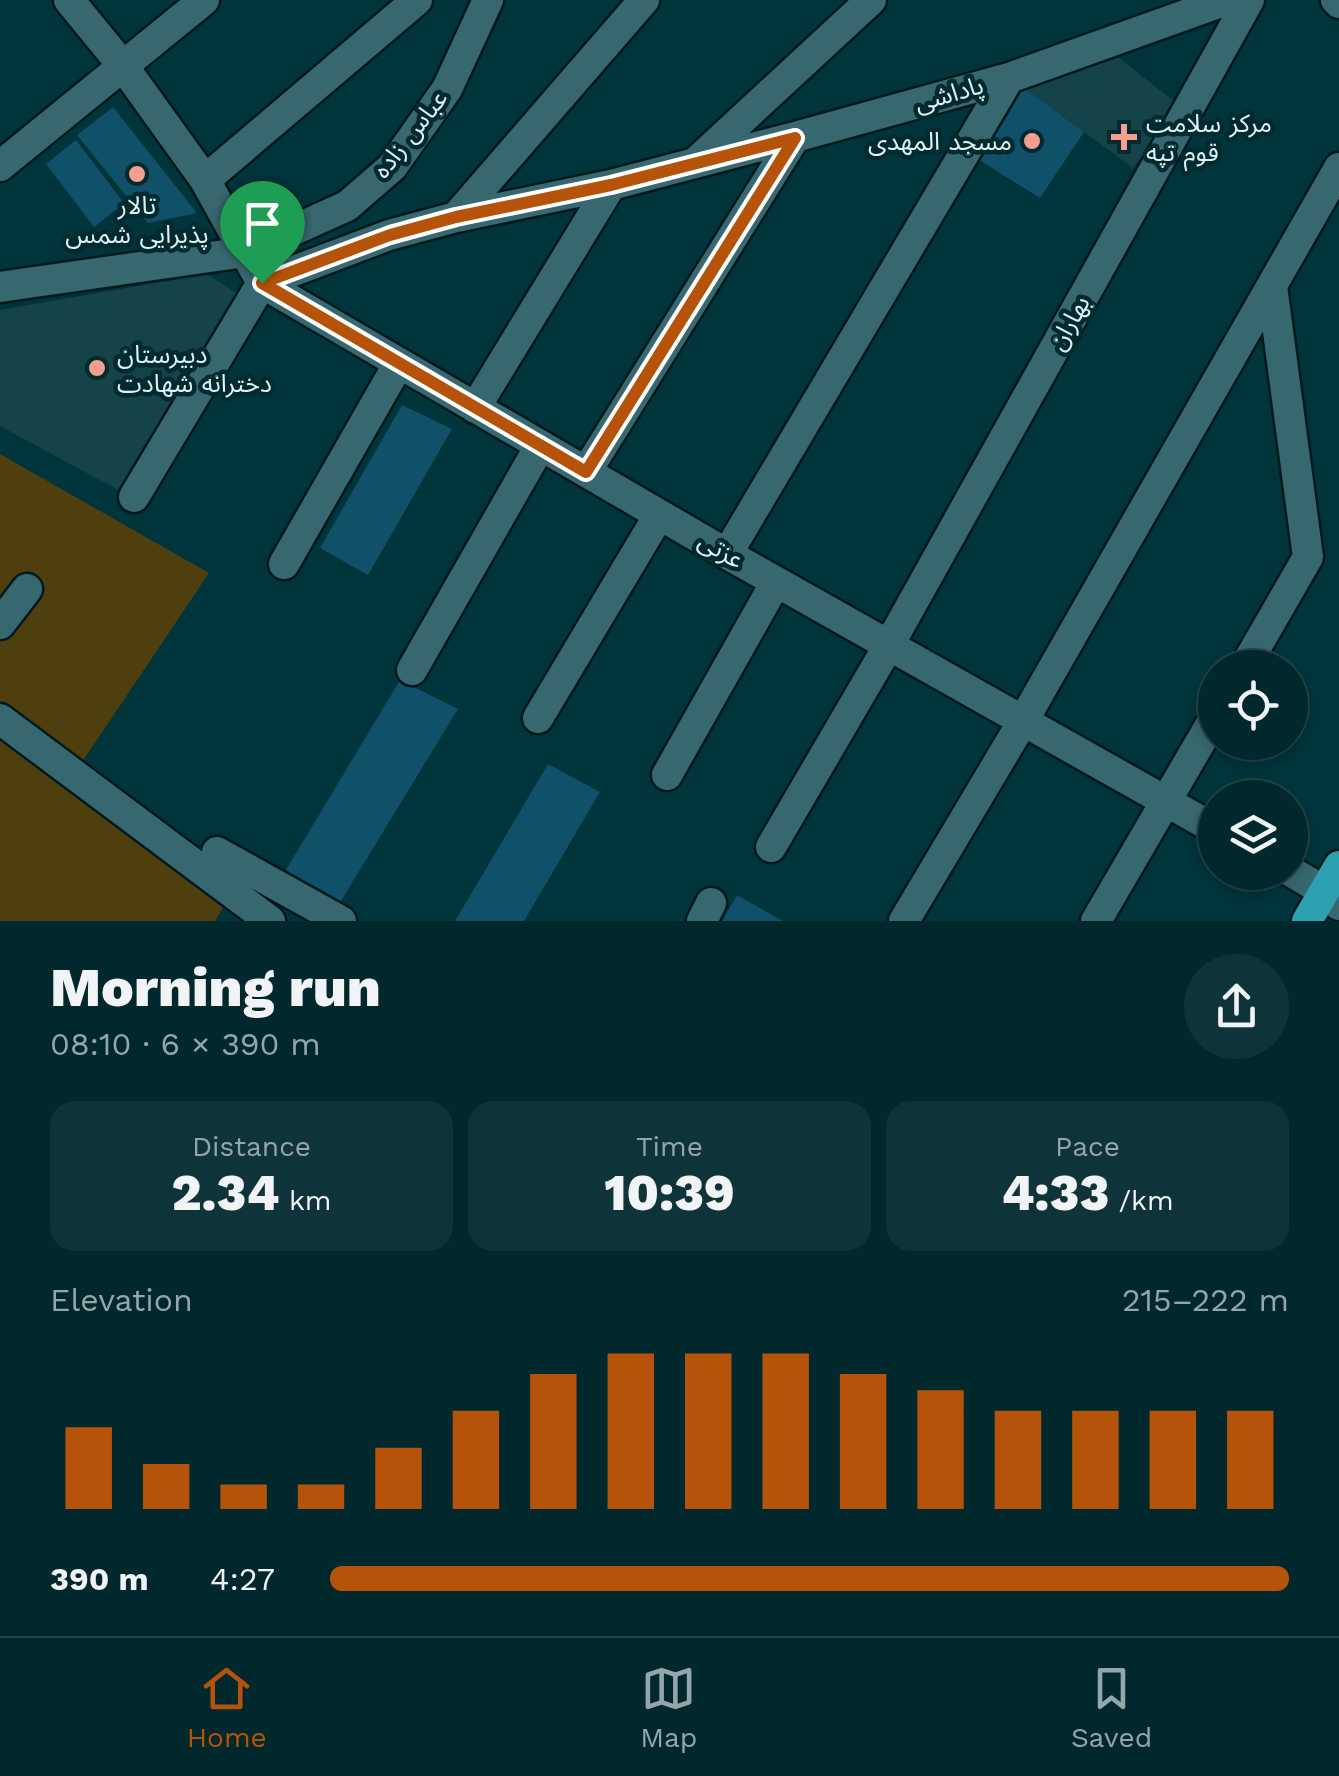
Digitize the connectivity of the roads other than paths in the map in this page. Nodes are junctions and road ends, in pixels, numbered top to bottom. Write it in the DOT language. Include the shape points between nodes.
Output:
graph roads {
  1 [pos="69,0"];
  2 [pos="204,0"];
  3 [pos="417,0"];
  4 [pos="488,0"];
  5 [pos="644,0"];
  6 [pos="871,0"];
  7 [pos="1227,0"];
  8 [pos="1248,0"];
  9 [pos="1162,10"];
  10 [pos="123,66"];
  11 [pos="1009,78"];
  12 [pos="795,138"];
  13 [pos="694,164"];
  14 [pos="0,166"];
  15 [pos="1339,168"];
  16 [pos="205,180"];
  17 [pos="611,185"];
  18 [pos="456,217"];
  19 [pos="245,252"];
  20 [pos="262,283"];
  21 [pos="0,286"];
  22 [pos="1272,286"];
  23 [pos="399,363"];
  24 [pos="476,408"];
  25 [pos="540,446"];
  26 [pos="586,472"];
  27 [pos="134,497"];
  28 [pos="660,515"];
  29 [pos="728,554"];
  30 [pos="284,564"];
  31 [pos="776,582"];
  32 [pos="27,590"];
  33 [pos="0,624"];
  34 [pos="889,645"];
  35 [pos="1254,650"];
  36 [pos="412,670"];
  37 [pos="538,718"];
  38 [pos="0,719"];
  39 [pos="1023,721"];
  40 [pos="1198,746"];
  41 [pos="667,775"];
  42 [pos="1166,801"];
  43 [pos="1198,819"];
  44 [pos="771,846"];
  45 [pos="218,852"];
  46 [pos="1308,878"];
  47 [pos="1334,887"];
  48 [pos="270,921"];
  49 [pos="341,921"];
  50 [pos="904,921"];
  51 [pos="1096,921"];
  52 [pos="1307,921"];
  1 -- 10 [label="street"];
  2 -- 10 [label="street"];
  3 -- 16 [label="street"];
  4 -- 19 [label="street, عباس زاده" via="447,89 392,167 347,206"];
  5 -- 18 [label="street"];
  6 -- 13 [label="street"];
  7 -- 9 [label="street, پاداشی"];
  8 -- 34 [label="street, بهاران"];
  9 -- 11 [label="street, پاداشی"];
  10 -- 14 [label="street"];
  10 -- 16 [label="street"];
  11 -- 12 [label="street, پاداشی"];
  11 -- 29 [label="street"];
  12 -- 13 [label="street, پاداشی"];
  12 -- 26 [label="street"];
  13 -- 17 [label="street, پاداشی"];
  15 -- 22 [label="street"];
  16 -- 19 [label="street"];
  17 -- 18 [label="street, پاداشی"];
  17 -- 24 [label="street"];
  18 -- 20 [label="street, پاداشی"];
  19 -- 20 [label="street"];
  19 -- 21 [label="street, عباس زاده"];
  20 -- 23 [label="street, عزتی"];
  20 -- 27 [label="street"];
  22 -- 35 [label="street" via="1308,556"];
  22 -- 39 [label="street"];
  23 -- 24 [label="street, عزتی"];
  23 -- 30 [label="street"];
  24 -- 25 [label="street, عزتی"];
  25 -- 26 [label="street, عزتی"];
  25 -- 36 [label="street"];
  26 -- 28 [label="street, عزتی"];
  28 -- 29 [label="street, عزتی"];
  28 -- 37 [label="street"];
  29 -- 31 [label="street, عزتی"];
  31 -- 34 [label="street, عزتی"];
  31 -- 41 [label="street"];
  32 -- 33 [label="street"];
  34 -- 39 [label="street, عزتی"];
  34 -- 44 [label="street, بهاران"];
  38 -- 48 [label="street"];
  39 -- 42 [label="street, عزتی"];
  39 -- 50 [label="street"];
  40 -- 42 [label="street"];
  42 -- 43 [label="street, عزتی"];
  42 -- 51 [label="street"];
  45 -- 49 [label="street"];
  46 -- 47 [label="street"];
  47 -- 52 [label="main road"];
}
